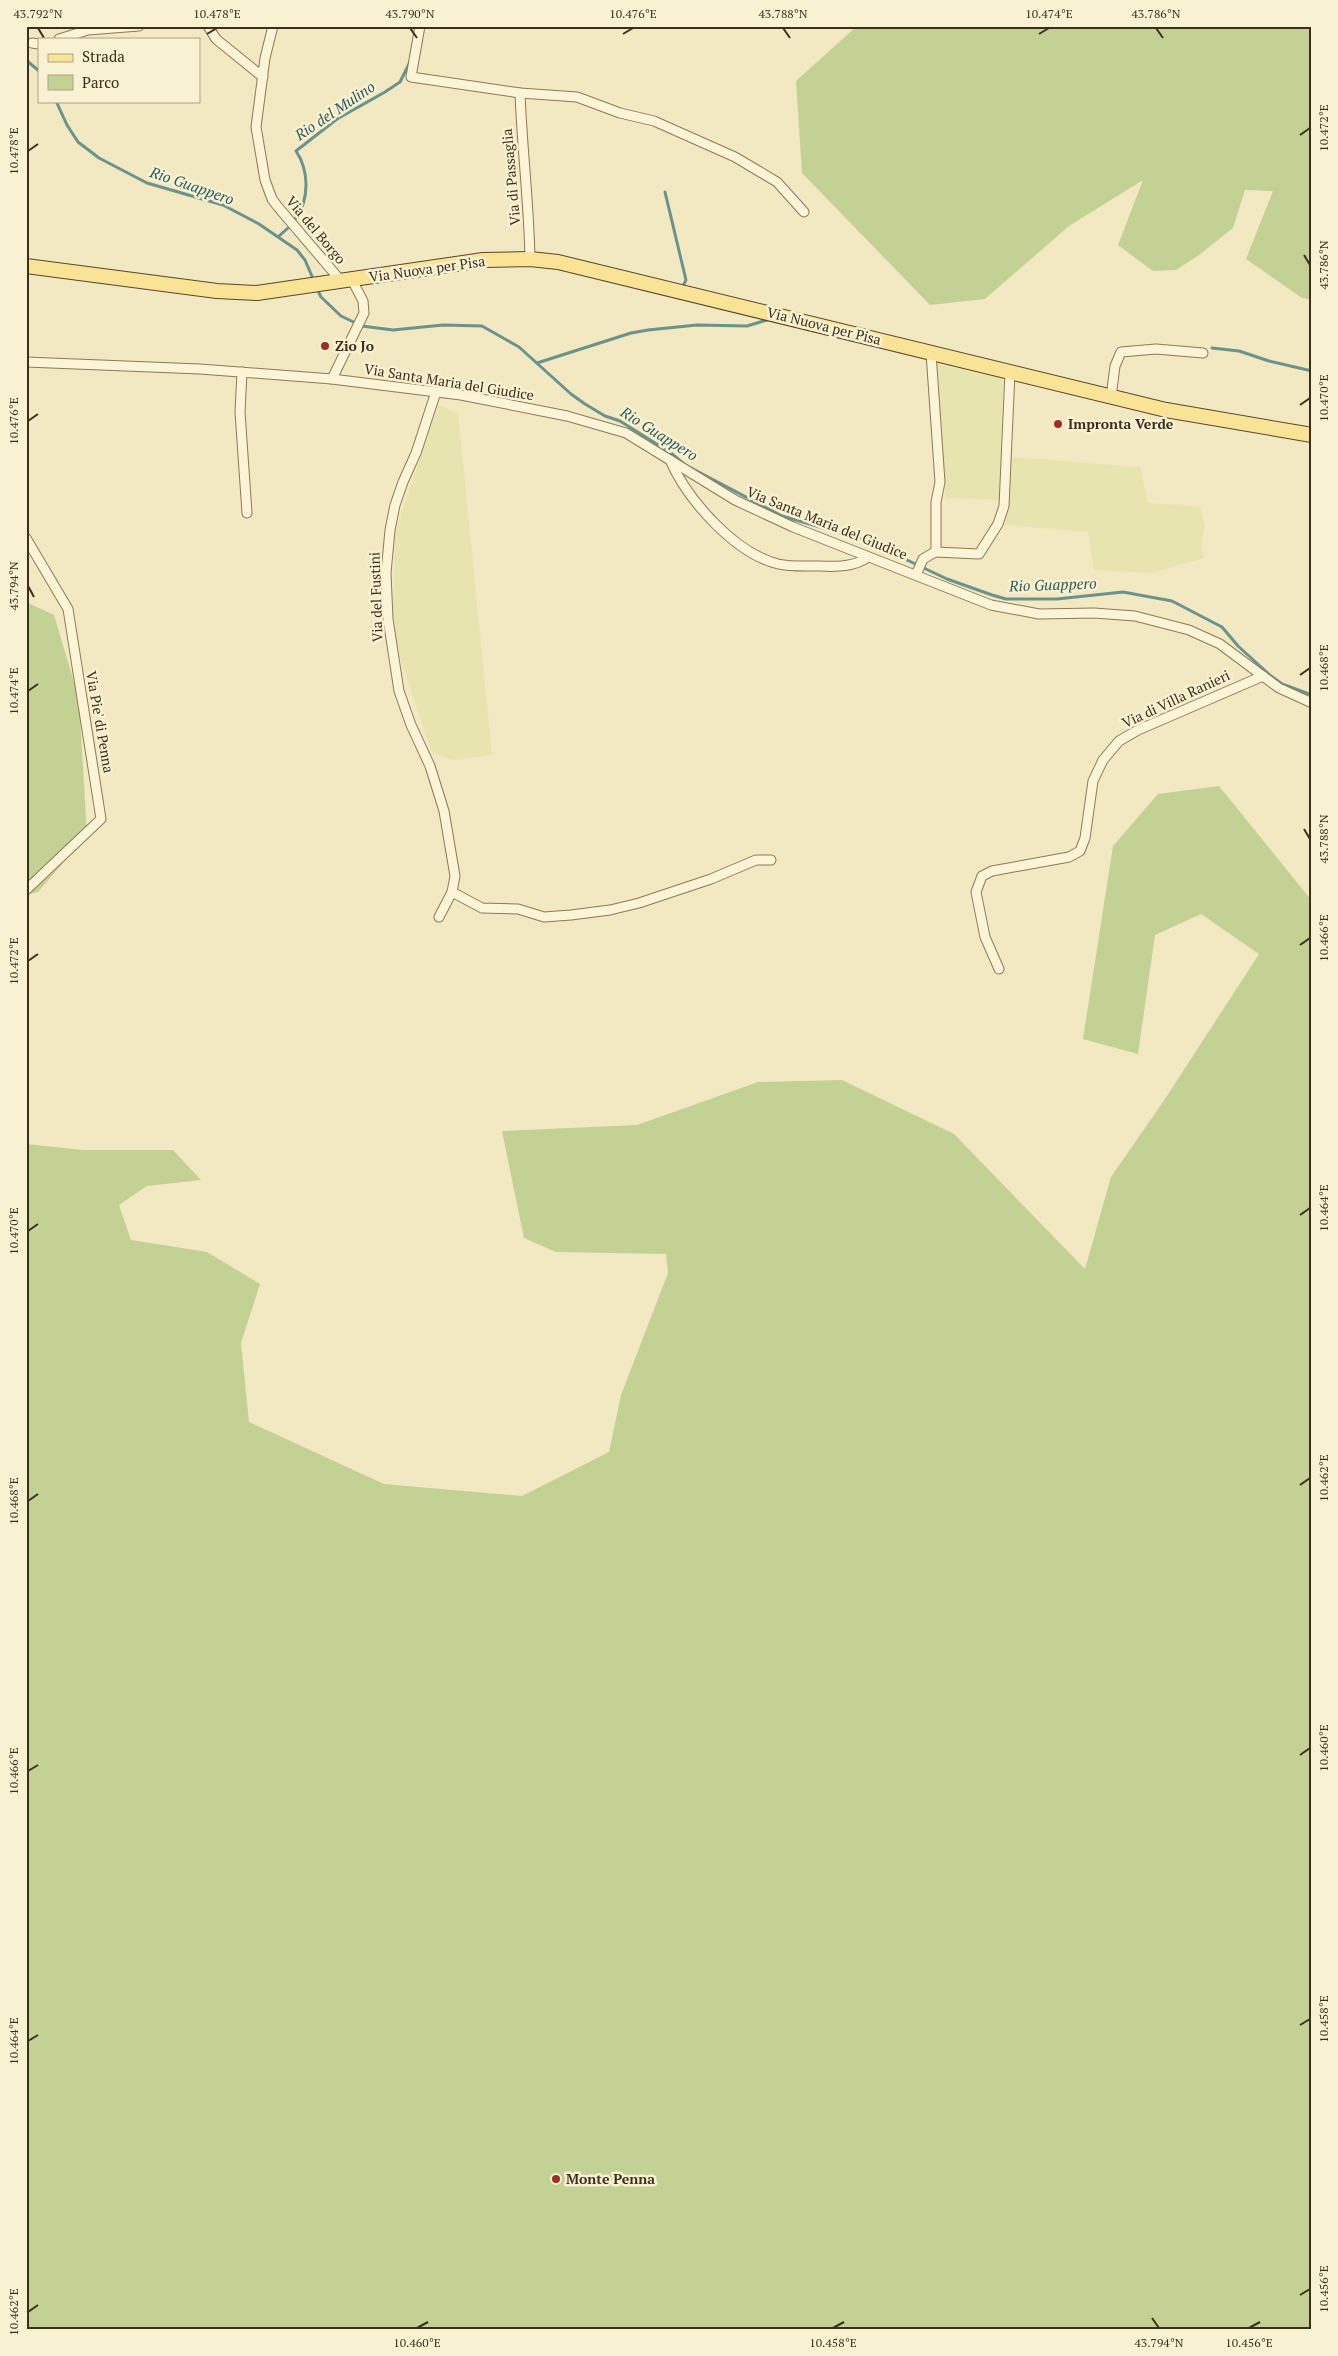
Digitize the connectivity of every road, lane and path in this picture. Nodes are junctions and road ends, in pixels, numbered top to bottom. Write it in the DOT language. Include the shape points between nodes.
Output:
graph roads {
  1 [pos="139,26"];
  2 [pos="208,26"];
  3 [pos="273,26"];
  4 [pos="420,26"];
  5 [pos="62,38"];
  6 [pos="263,77"];
  7 [pos="520,93"];
  8 [pos="804,212"];
  9 [pos="530,259"];
  10 [pos="26,266"];
  11 [pos="342,281"];
  12 [pos="931,353"];
  13 [pos="1203,353"];
  14 [pos="26,362"];
  15 [pos="242,372"];
  16 [pos="1010,372"];
  17 [pos="332,379"];
  18 [pos="436,392"];
  19 [pos="1111,397"];
  20 [pos="1312,435"];
  21 [pos="670,460"];
  22 [pos="247,513"];
  23 [pos="26,538"];
  24 [pos="935,552"];
  25 [pos="868,557"];
  26 [pos="917,573"];
  27 [pos="1263,676"];
  28 [pos="1312,703"];
  29 [pos="771,860"];
  30 [pos="26,890"];
  31 [pos="452,892"];
  32 [pos="439,917"];
  33 [pos="999,969"];
  1 -- 5 [label="street" via="88,30"];
  2 -- 6 [label="street" via="216,39"];
  3 -- 6 [label="street, Via del Borgo"];
  4 -- 7 [label="street" via="411,78"];
  6 -- 11 [label="street, Via del Borgo" via="256,127 268,190 278,207"];
  7 -- 8 [label="street" via="577,97 654,121 735,157 777,182"];
  7 -- 9 [label="street, Via di Passaglia"];
  9 -- 11 [label="main road, Via Nuova per Pisa" via="483,260"];
  9 -- 12 [label="main road, Via Nuova per Pisa" via="614,274"];
  10 -- 11 [label="main road, Via Nuova per Pisa" via="217,291 257,293"];
  11 -- 17 [label="street, Via del Borgo" via="363,301 364,313"];
  12 -- 16 [label="main road, Via Nuova per Pisa"];
  12 -- 24 [label="street" via="940,482 936,502"];
  13 -- 19 [label="street" via="1156,349 1121,352 1115,366"];
  14 -- 15 [label="street, Via Santa Maria del Giudice"];
  15 -- 17 [label="street, Via Santa Maria del Giudice"];
  15 -- 22 [label="street" via="240,412"];
  16 -- 19 [label="main road, Via Nuova per Pisa"];
  16 -- 24 [label="street" via="1004,506 998,524 979,554"];
  17 -- 18 [label="street, Via Santa Maria del Giudice"];
  18 -- 21 [label="street, Via Santa Maria del Giudice" via="567,416 626,433"];
  18 -- 31 [label="street, Via del Fustini" via="403,482 390,530 386,573 388,619 399,691 430,766 444,811 455,876"];
  19 -- 20 [label="main road, Via Nuova per Pisa" via="1166,410"];
  21 -- 25 [label="street, Via Santa Maria del Giudice" via="735,500"];
  21 -- 25 [label="street" via="690,496 731,540 745,549 778,564 828,566 860,563"];
  23 -- 30 [label="street, Via Pie' di Penna" via="68,609 101,819"];
  24 -- 26 [label="street" via="923,559"];
  25 -- 26 [label="street, Via Santa Maria del Giudice"];
  26 -- 27 [label="street, Via Santa Maria del Giudice" via="991,605 1011,610 1039,614 1135,616 1189,630 1220,644"];
  27 -- 28 [label="street, Via Santa Maria del Giudice" via="1279,688"];
  27 -- 33 [label="street, Via di Villa Ranieri" via="1119,741 1103,760 1093,781 1085,838 1080,851 1069,857 992,871 982,876 976,892 985,937"];
  29 -- 31 [label="street" via="756,860 639,903 571,915 544,917 526,910 482,908"];
  31 -- 32 [label="street, Via del Fustini"];
}
